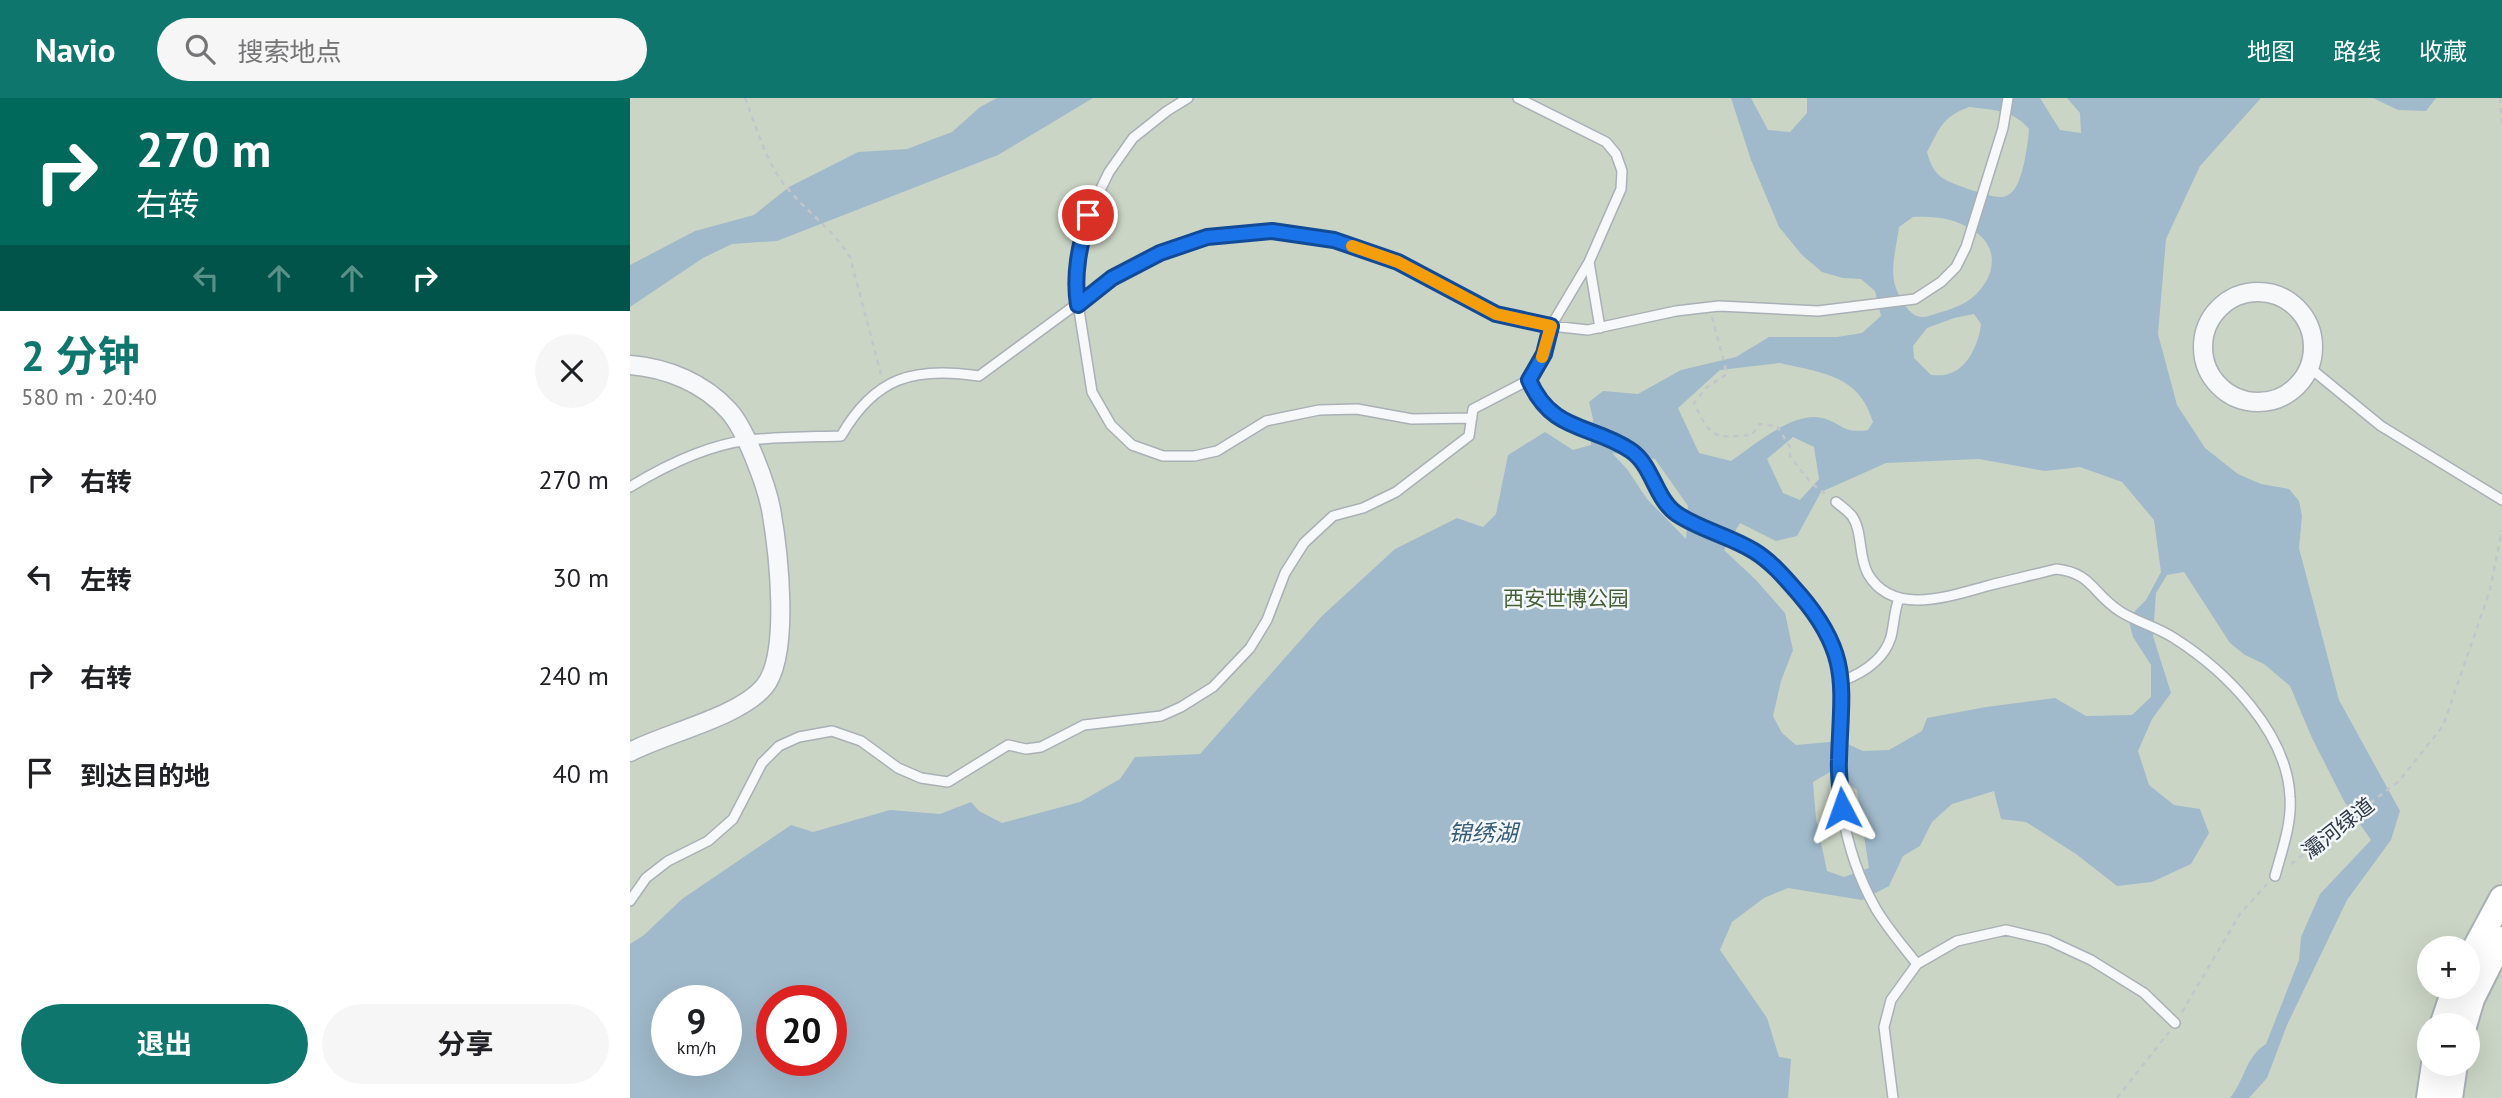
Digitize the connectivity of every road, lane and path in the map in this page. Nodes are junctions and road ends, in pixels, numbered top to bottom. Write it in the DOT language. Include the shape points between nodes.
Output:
graph roads {
  1 [pos="745,98"];
  2 [pos="1188,98"];
  3 [pos="1518,98"];
  4 [pos="2008,98"];
  5 [pos="2500,98"];
  6 [pos="2502,128"];
  7 [pos="1589,262"];
  8 [pos="1078,305"];
  9 [pos="1712,307"];
  10 [pos="1551,326"];
  11 [pos="1600,328"];
  12 [pos="630,365"];
  13 [pos="2309,368"];
  14 [pos="1529,380"];
  15 [pos="884,386"];
  16 [pos="1472,418"];
  17 [pos="748,440"];
  18 [pos="630,487"];
  19 [pos="2502,500"];
  20 [pos="1836,502"];
  21 [pos="2502,530"];
  22 [pos="1899,598"];
  23 [pos="1842,681"];
  24 [pos="630,752"];
  25 [pos="2275,876"];
  26 [pos="2502,898"];
  27 [pos="630,901"];
  28 [pos="2480,939"];
  29 [pos="2502,939"];
  30 [pos="1917,964"];
  31 [pos="2468,1013"];
  32 [pos="2175,1023"];
  33 [pos="2432,1076"];
  34 [pos="2453,1076"];
  35 [pos="1894,1098"];
  36 [pos="2117,1098"];
  37 [pos="2429,1098"];
  38 [pos="2450,1098"];
  1 -- 15 [label="path" via="783,183 850,257"];
  2 -- 8 [label="lane" via="1133,138 1109,172 1088,215 1077,253"];
  3 -- 7 [label="lane" via="1606,142 1616,154 1622,171 1621,189"];
  4 -- 9 [label="lane" via="1966,247 1941,282 1915,299 1849,308"];
  5 -- 6 [label="path"];
  7 -- 10 [label="lane"];
  7 -- 11 [label="lane"];
  8 -- 10 [label="lane" via="1112,278 1160,253 1207,237 1272,231 1334,240 1398,262 1496,314"];
  8 -- 15 [label="lane" via="979,376 930,372"];
  8 -- 16 [label="lane" via="1092,392 1111,425 1132,445 1163,456 1217,451 1266,421 1319,410 1357,410 1412,419"];
  9 -- 11 [label="lane"];
  9 -- 20 [label="path" via="1727,374 1694,403 1705,427 1721,438 1752,435 1759,424 1777,426 1790,447 1790,456 1811,483"];
  10 -- 11 [label="lane"];
  10 -- 14 [label="lane" via="1544,354"];
  12 -- 17 [label="street" via="676,374 708,392 730,412"];
  13 -- 13 [label="street" via="2311,330 2288,300 2271,293 2234,297 2207,323 2203,349 2210,375 2236,398 2271,401 2287,395"];
  13 -- 19 [label="lane" via="2381,426"];
  14 -- 16 [label="lane" via="1473,409"];
  14 -- 23 [label="lane" via="1542,404 1559,417 1632,451 1675,513 1755,552 1782,574 1824,627"];
  15 -- 17 [label="lane" via="863,403 841,436"];
  16 -- 27 [label="lane" via="1469,436 1426,470 1396,492 1333,516 1304,543 1250,648 1213,687 1181,707 1161,716 1084,724 1041,747 1008,746 948,782 898,768 861,741 832,731 799,737 779,746 762,763 733,819 708,841 646,878"];
  17 -- 18 [label="lane" via="664,466"];
  17 -- 24 [label="street" via="771,507 780,588 774,671 748,701"];
  20 -- 22 [label="lane" via="1852,517 1869,576"];
  21 -- 25 [label="path, 灞河绿道" via="2490,590 2443,726 2399,781"];
  22 -- 23 [label="lane" via="1883,653 1860,674"];
  22 -- 25 [label="lane" via="1935,600 2056,569 2070,570 2082,575 2109,604 2200,657 2257,714 2286,766 2291,799"];
  23 -- 30 [label="lane" via="1839,762 1851,847 1876,908"];
  25 -- 32 [label="path, 灞河绿道" via="2240,914"];
  26 -- 28 [label="street"];
  29 -- 31 [label="street"];
  30 -- 32 [label="lane" via="1957,941 2006,930 2048,940 2091,960 2144,993"];
  30 -- 35 [label="lane" via="1891,1000 1884,1027"];
  32 -- 36 [label="path, 灞河绿道"];
  33 -- 37 [label="street"];
  34 -- 38 [label="street"];
}
